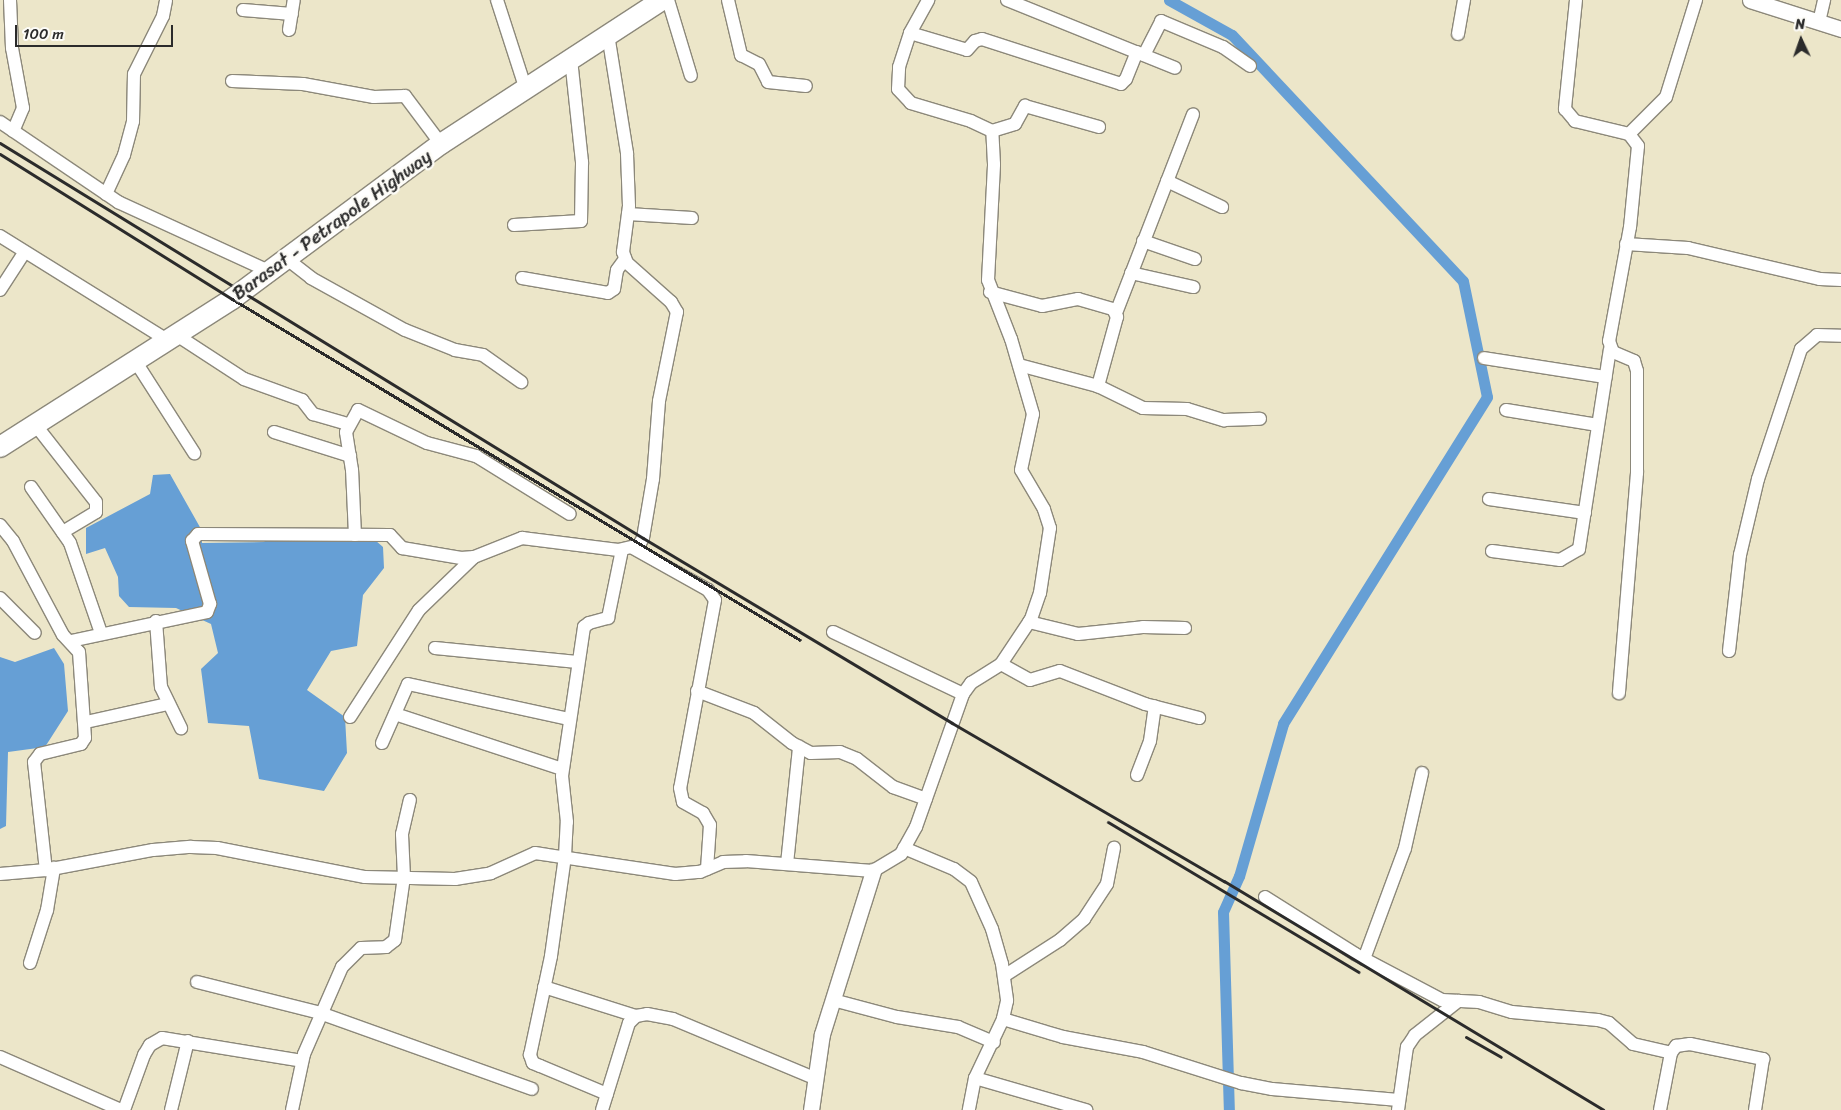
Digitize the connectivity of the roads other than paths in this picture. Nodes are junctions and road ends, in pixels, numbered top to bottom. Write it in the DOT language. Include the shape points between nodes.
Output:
graph roads {
  1 [pos="10,0"];
  2 [pos="166,0"];
  3 [pos="294,0"];
  4 [pos="497,0"];
  5 [pos="662,0"];
  6 [pos="668,0"];
  7 [pos="728,0"];
  8 [pos="928,0"];
  9 [pos="1006,0"];
  10 [pos="1464,0"];
  11 [pos="1576,0"];
  12 [pos="1696,0"];
  13 [pos="1750,0"];
  14 [pos="1824,0"];
  15 [pos="243,10"];
  16 [pos="292,14"];
  17 [pos="1819,22"];
  18 [pos="1841,29"];
  19 [pos="289,30"];
  20 [pos="910,33"];
  21 [pos="1458,34"];
  22 [pos="608,35"];
  23 [pos="1140,54"];
  24 [pos="572,59"];
  25 [pos="1250,66"];
  26 [pos="1175,68"];
  27 [pos="691,76"];
  28 [pos="232,81"];
  29 [pos="806,86"];
  30 [pos="526,90"];
  31 [pos="1193,114"];
  32 [pos="0,122"];
  33 [pos="1099,127"];
  34 [pos="13,131"];
  35 [pos="992,131"];
  36 [pos="1628,134"];
  37 [pos="441,144"];
  38 [pos="1167,181"];
  39 [pos="106,194"];
  40 [pos="1222,207"];
  41 [pos="628,214"];
  42 [pos="692,218"];
  43 [pos="514,224"];
  44 [pos="0,236"];
  45 [pos="1144,241"];
  46 [pos="1626,244"];
  47 [pos="24,253"];
  48 [pos="287,259"];
  49 [pos="625,259"];
  50 [pos="1195,259"];
  51 [pos="271,272"];
  52 [pos="1131,273"];
  53 [pos="522,278"];
  54 [pos="1841,280"];
  55 [pos="1192,287"];
  56 [pos="0,290"];
  57 [pos="990,292"];
  58 [pos="1116,313"];
  59 [pos="1841,336"];
  60 [pos="171,337"];
  61 [pos="1610,349"];
  62 [pos="1484,358"];
  63 [pos="134,359"];
  64 [pos="1019,365"];
  65 [pos="1606,376"];
  66 [pos="521,382"];
  67 [pos="1098,386"];
  68 [pos="1506,410"];
  69 [pos="1260,419"];
  70 [pos="34,423"];
  71 [pos="348,424"];
  72 [pos="1598,425"];
  73 [pos="274,432"];
  74 [pos="0,447"];
  75 [pos="194,453"];
  76 [pos="350,456"];
  77 [pos="31,487"];
  78 [pos="1489,499"];
  79 [pos="1585,513"];
  80 [pos="570,514"];
  81 [pos="0,525"];
  82 [pos="63,532"];
  83 [pos="355,535"];
  84 [pos="627,549"];
  85 [pos="1492,551"];
  86 [pos="474,557"];
  87 [pos="0,598"];
  88 [pos="156,620"];
  89 [pos="1029,622"];
  90 [pos="1185,628"];
  91 [pos="833,632"];
  92 [pos="35,633"];
  93 [pos="101,633"];
  94 [pos="71,641"];
  95 [pos="435,648"];
  96 [pos="1729,650"];
  97 [pos="578,662"];
  98 [pos="1001,664"];
  99 [pos="697,691"];
  100 [pos="1619,693"];
  101 [pos="963,694"];
  102 [pos="168,704"];
  103 [pos="1155,706"];
  104 [pos="395,714"];
  105 [pos="350,717"];
  106 [pos="1199,718"];
  107 [pos="568,719"];
  108 [pos="86,722"];
  109 [pos="181,728"];
  110 [pos="382,743"];
  111 [pos="799,747"];
  112 [pos="562,769"];
  113 [pos="1422,774"];
  114 [pos="1137,775"];
  115 [pos="410,800"];
  116 [pos="926,800"];
  117 [pos="904,848"];
  118 [pos="1114,848"];
  119 [pos="565,856"];
  120 [pos="787,864"];
  121 [pos="50,869"];
  122 [pos="707,869"];
  123 [pos="873,870"];
  124 [pos="0,874"];
  125 [pos="404,877"];
  126 [pos="1264,897"];
  127 [pos="1364,959"];
  128 [pos="30,963"];
  129 [pos="1004,976"];
  130 [pos="197,982"];
  131 [pos="544,988"];
  132 [pos="833,1000"];
  133 [pos="1458,1001"];
  134 [pos="320,1013"];
  135 [pos="636,1016"];
  136 [pos="1003,1019"];
  137 [pos="188,1041"];
  138 [pos="994,1042"];
  139 [pos="1670,1053"];
  140 [pos="0,1057"];
  141 [pos="302,1062"];
  142 [pos="814,1078"];
  143 [pos="975,1078"];
  144 [pos="532,1089"];
  145 [pos="607,1094"];
  146 [pos="1399,1105"];
  147 [pos="122,1110"];
  148 [pos="171,1110"];
  149 [pos="292,1110"];
  150 [pos="602,1110"];
  151 [pos="811,1110"];
  152 [pos="969,1110"];
  153 [pos="1086,1110"];
  154 [pos="1660,1110"];
  155 [pos="1755,1110"];
  1 -- 34 [label="street" via="12,48 23,108"];
  2 -- 39 [label="street" via="163,16 134,74 133,121 124,155"];
  3 -- 16 [label="street"];
  4 -- 30 [label="street"];
  5 -- 22 [label="highway, Barasat - Petrapole Highway"];
  6 -- 27 [label="street"];
  7 -- 29 [label="street" via="741,55 759,64 768,82"];
  8 -- 20 [label="street"];
  9 -- 23 [label="street"];
  10 -- 21 [label="street"];
  11 -- 36 [label="street" via="1564,109 1575,121"];
  12 -- 36 [label="street" via="1666,97"];
  13 -- 17 [label="street"];
  14 -- 17 [label="street"];
  15 -- 16 [label="street"];
  16 -- 19 [label="street"];
  17 -- 18 [label="street"];
  20 -- 23 [label="street" via="967,50 975,40 982,39 1121,84"];
  20 -- 35 [label="street" via="896,80 903,97"];
  22 -- 24 [label="highway, Barasat - Petrapole Highway"];
  22 -- 41 [label="street" via="626,143"];
  23 -- 25 [label="street" via="1161,20 1223,47"];
  23 -- 26 [label="street"];
  24 -- 30 [label="highway, Barasat - Petrapole Highway"];
  24 -- 43 [label="street" via="582,162 581,221"];
  28 -- 37 [label="street" via="303,84 374,97 405,96"];
  30 -- 37 [label="highway, Barasat - Petrapole Highway"];
  31 -- 38 [label="street"];
  32 -- 34 [label="street"];
  33 -- 35 [label="street" via="1025,106 1015,124"];
  34 -- 39 [label="street"];
  35 -- 57 [label="street"];
  36 -- 46 [label="street" via="1638,146"];
  37 -- 48 [label="highway, Barasat - Petrapole Highway"];
  38 -- 40 [label="street"];
  38 -- 45 [label="street"];
  39 -- 51 [label="street" via="175,230"];
  41 -- 42 [label="street"];
  41 -- 49 [label="street" via="623,245"];
  44 -- 47 [label="street"];
  45 -- 50 [label="street"];
  45 -- 52 [label="street"];
  46 -- 54 [label="street" via="1688,248 1820,279"];
  46 -- 61 [label="street"];
  47 -- 56 [label="street"];
  47 -- 60 [label="street"];
  48 -- 51 [label="highway, Barasat - Petrapole Highway"];
  48 -- 66 [label="street" via="311,278 405,330 455,350 483,355"];
  49 -- 53 [label="street" via="617,270 612,292"];
  49 -- 84 [label="street" via="672,302 677,318 659,401 654,471 643,538"];
  51 -- 60 [label="highway, Barasat - Petrapole Highway"];
  52 -- 55 [label="street"];
  52 -- 58 [label="street"];
  57 -- 58 [label="street" via="1042,306 1078,299"];
  57 -- 64 [label="street"];
  58 -- 67 [label="street"];
  59 -- 96 [label="street" via="1817,335 1801,349 1758,479 1740,555"];
  60 -- 63 [label="highway, Barasat - Petrapole Highway"];
  60 -- 71 [label="street" via="244,379 302,400 313,414"];
  61 -- 65 [label="street"];
  61 -- 100 [label="street" via="1634,361 1637,371 1636,483"];
  62 -- 65 [label="street"];
  63 -- 70 [label="highway, Barasat - Petrapole Highway"];
  63 -- 75 [label="street"];
  64 -- 67 [label="street"];
  64 -- 89 [label="street" via="1033,414 1021,470 1044,509 1050,528 1040,593"];
  65 -- 72 [label="street"];
  67 -- 69 [label="street" via="1143,408 1187,410 1224,420"];
  68 -- 72 [label="street"];
  70 -- 74 [label="highway, Barasat - Petrapole Highway"];
  70 -- 82 [label="street" via="96,502 96,512"];
  71 -- 76 [label="street"];
  71 -- 80 [label="street" via="356,410 361,410 427,443 476,456"];
  72 -- 79 [label="street"];
  73 -- 76 [label="street"];
  76 -- 83 [label="street"];
  77 -- 82 [label="street"];
  78 -- 79 [label="street"];
  79 -- 85 [label="street" via="1579,549 1570,556 1560,560"];
  81 -- 94 [label="street" via="13,541 63,635"];
  82 -- 93 [label="street" via="74,552"];
  83 -- 86 [label="street" via="390,535 402,548"];
  83 -- 88 [label="street" via="198,534 192,541 210,608 207,612"];
  84 -- 86 [label="street" via="522,538"];
  84 -- 97 [label="street" via="609,615 605,620 585,624"];
  84 -- 99 [label="street" via="713,595 715,600"];
  86 -- 105 [label="street" via="418,610"];
  87 -- 92 [label="street"];
  88 -- 93 [label="street"];
  88 -- 102 [label="street" via="161,687"];
  89 -- 90 [label="street" via="1078,634 1143,627"];
  89 -- 98 [label="street"];
  91 -- 101 [label="street"];
  93 -- 94 [label="street"];
  94 -- 108 [label="street" via="79,652"];
  95 -- 97 [label="street"];
  97 -- 107 [label="street"];
  98 -- 101 [label="street" via="971,683"];
  98 -- 103 [label="street" via="1030,680 1060,671"];
  99 -- 111 [label="street" via="754,714"];
  99 -- 122 [label="street" via="680,788 683,802 703,813 710,825"];
  101 -- 116 [label="street"];
  102 -- 108 [label="street"];
  102 -- 109 [label="street"];
  103 -- 106 [label="street"];
  103 -- 114 [label="street" via="1150,741"];
  104 -- 107 [label="street" via="408,684"];
  104 -- 110 [label="street"];
  104 -- 112 [label="street"];
  107 -- 112 [label="street"];
  108 -- 121 [label="street" via="83,742 40,754 34,762"];
  111 -- 116 [label="street" via="811,753 846,754 900,791"];
  111 -- 120 [label="street"];
  112 -- 119 [label="street" via="567,822"];
  113 -- 127 [label="street" via="1405,848"];
  115 -- 125 [label="street" via="402,834"];
  116 -- 117 [label="street"];
  117 -- 123 [label="street" via="887,864"];
  117 -- 129 [label="street" via="954,869 971,882 992,929"];
  118 -- 129 [label="street" via="1107,884 1084,919 1060,940"];
  119 -- 122 [label="street" via="675,874"];
  119 -- 125 [label="street" via="536,853 475,878"];
  119 -- 131 [label="street"];
  120 -- 122 [label="street" via="730,862"];
  120 -- 123 [label="street"];
  121 -- 124 [label="street"];
  121 -- 125 [label="street" via="153,850 190,847 217,848 338,873"];
  121 -- 128 [label="street" via="47,910"];
  123 -- 132 [label="street"];
  125 -- 134 [label="street" via="395,940 386,946 361,948 353,954 342,967"];
  126 -- 127 [label="street"];
  127 -- 133 [label="street" via="1442,1000"];
  129 -- 136 [label="street" via="1006,1001"];
  130 -- 134 [label="street"];
  131 -- 135 [label="street"];
  131 -- 145 [label="street" via="532,1043 533,1063"];
  132 -- 138 [label="street" via="897,1017 958,1027"];
  132 -- 142 [label="street"];
  133 -- 139 [label="street" via="1479,1002 1512,1012 1598,1020 1609,1023 1632,1044"];
  133 -- 146 [label="street" via="1415,1035 1407,1047"];
  134 -- 141 [label="street"];
  134 -- 144 [label="street"];
  135 -- 142 [label="street" via="647,1014 673,1019"];
  135 -- 145 [label="street" via="624,1035"];
  136 -- 138 [label="street"];
  136 -- 146 [label="street" via="1062,1037 1128,1048 1241,1083"];
  137 -- 141 [label="street"];
  137 -- 147 [label="street" via="162,1038 150,1045"];
  137 -- 148 [label="street"];
  138 -- 143 [label="street"];
  139 -- 154 [label="street"];
  139 -- 155 [label="street" via="1676,1046 1702,1045 1763,1059"];
  140 -- 147 [label="street"];
  141 -- 149 [label="street"];
  142 -- 151 [label="street"];
  143 -- 152 [label="street"];
  143 -- 153 [label="street"];
  145 -- 150 [label="street"];
}
